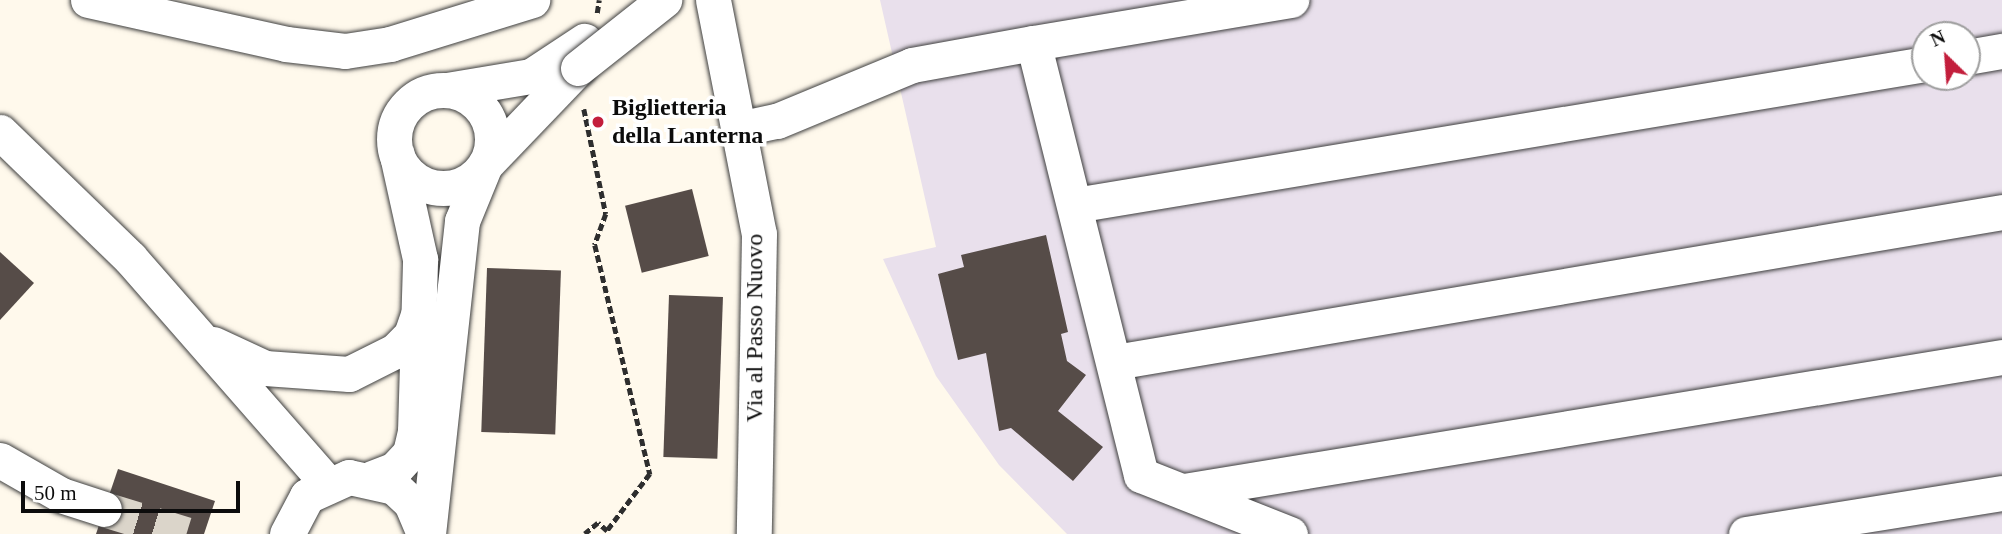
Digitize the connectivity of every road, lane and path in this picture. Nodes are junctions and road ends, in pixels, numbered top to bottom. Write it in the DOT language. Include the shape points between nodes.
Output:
graph roads {
  1 [pos="445,0"];
  2 [pos="485,0"];
  3 [pos="599,0"];
  4 [pos="638,0"];
  5 [pos="664,0"];
  6 [pos="713,0"];
  7 [pos="1291,0"];
  8 [pos="109,2"];
  9 [pos="528,2"];
  10 [pos="587,40"];
  11 [pos="1033,43"];
  12 [pos="390,44"];
  13 [pos="2002,51"];
  14 [pos="1981,55"];
  15 [pos="1911,66"];
  16 [pos="447,90"];
  17 [pos="585,105"];
  18 [pos="738,129"];
  19 [pos="0,132"];
  20 [pos="397,155"];
  21 [pos="485,165"];
  22 [pos="1075,205"];
  23 [pos="2002,212"];
  24 [pos="422,306"];
  25 [pos="193,329"];
  26 [pos="2002,357"];
  27 [pos="1115,362"];
  28 [pos="0,460"];
  29 [pos="372,478"];
  30 [pos="326,482"];
  31 [pos="1182,492"];
  32 [pos="2002,493"];
  33 [pos="104,509"];
  34 [pos="287,534"];
  35 [pos="426,534"];
  36 [pos="585,534"];
  37 [pos="754,534"];
  38 [pos="1290,534"];
  39 [pos="1746,534"];
  1 -- 12 [label="street"];
  2 -- 9 [label="street"];
  3 -- 10 [label="path"];
  4 -- 10 [label="street"];
  5 -- 10 [label="street, bridge"];
  6 -- 18 [label="street, Via al Passo Nuovo"];
  7 -- 11 [label="street"];
  8 -- 12 [label="street" via="315,50"];
  9 -- 12 [label="street"];
  10 -- 16 [label="street" via="531,76"];
  10 -- 21 [label="street"];
  11 -- 18 [label="street" via="912,65 777,121"];
  11 -- 22 [label="street"];
  13 -- 14 [label="street"];
  15 -- 22 [label="street"];
  16 -- 20 [label="street" via="430,92 404,110 394,139"];
  16 -- 21 [label="street" via="477,103 487,117 492,150"];
  17 -- 36 [label="path" via="606,214 595,245 650,474 607,531 598,523"];
  18 -- 37 [label="street, Via al Passo Nuovo" via="759,234"];
  19 -- 25 [label="street" via="90,215"];
  20 -- 21 [label="street" via="415,180 445,189 474,178"];
  20 -- 24 [label="street" via="416,222"];
  21 -- 35 [label="street" via="463,221"];
  22 -- 27 [label="street"];
  23 -- 27 [label="street"];
  24 -- 25 [label="street" via="411,335 395,351 349,374 322,377 265,368 225,352"];
  24 -- 29 [label="street" via="410,453 395,470"];
  25 -- 30 [label="street"];
  26 -- 31 [label="street"];
  27 -- 31 [label="street" via="1141,475"];
  28 -- 33 [label="street" via="61,495"];
  29 -- 30 [label="street"];
  29 -- 35 [label="street" via="411,503"];
  30 -- 34 [label="street" via="307,496"];
  31 -- 38 [label="street"];
  32 -- 39 [label="street"];
}
